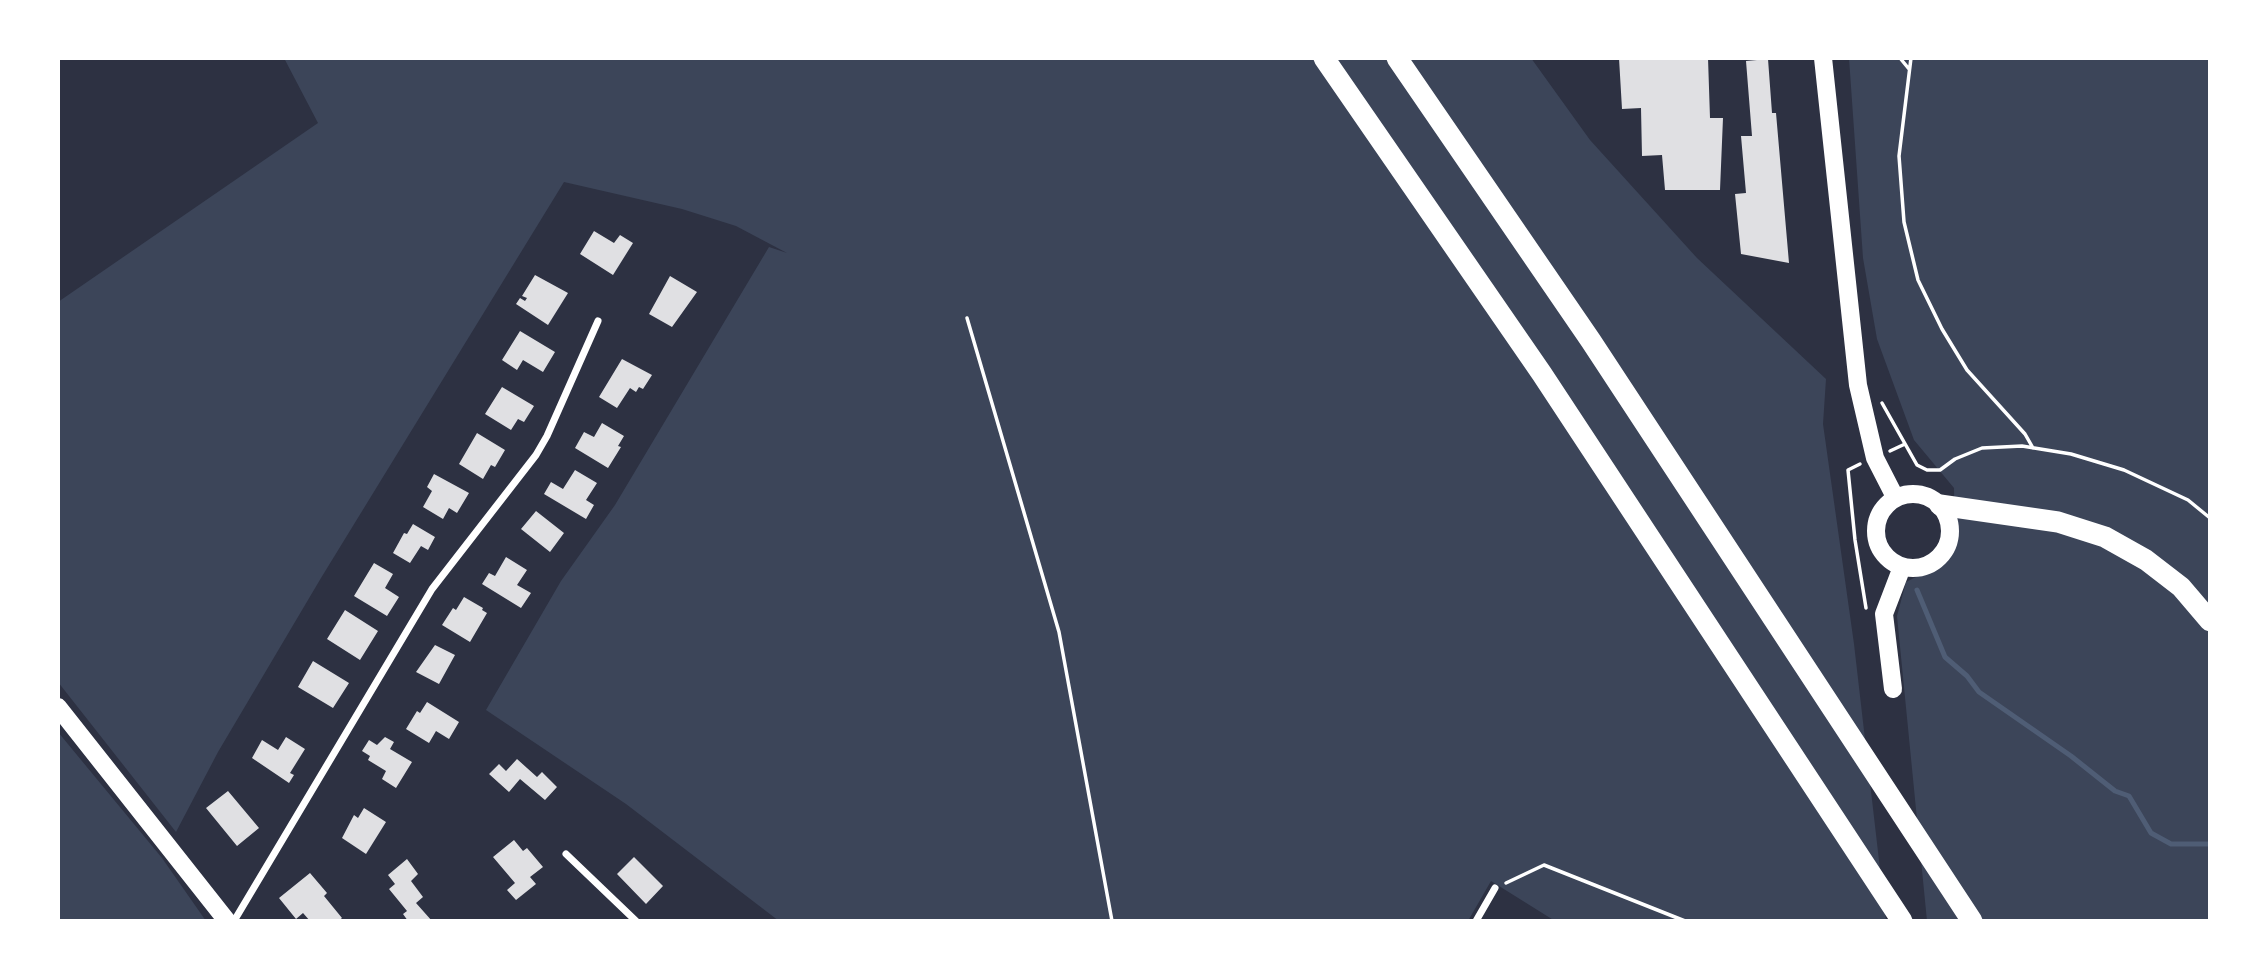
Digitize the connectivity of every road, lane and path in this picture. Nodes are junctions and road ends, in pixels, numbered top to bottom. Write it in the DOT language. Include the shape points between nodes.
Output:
graph roads {
  1 [pos="1324,58"];
  2 [pos="1397,58"];
  3 [pos="1823,58"];
  4 [pos="1900,58"];
  5 [pos="1911,58"];
  6 [pos="1909,69"];
  7 [pos="967,318"];
  8 [pos="598,321"];
  9 [pos="1878,398"];
  10 [pos="1905,444"];
  11 [pos="2033,448"];
  12 [pos="1875,458"];
  13 [pos="1895,497"];
  14 [pos="1940,505"];
  15 [pos="2210,518"];
  16 [pos="1902,567"];
  17 [pos="1866,608"];
  18 [pos="2210,621"];
  19 [pos="1893,689"];
  20 [pos="58,706"];
  21 [pos="566,854"];
  22 [pos="1494,888"];
  23 [pos="227,921"];
  24 [pos="234,921"];
  25 [pos="636,921"];
  26 [pos="1112,921"];
  27 [pos="1476,921"];
  28 [pos="1685,921"];
  29 [pos="1902,921"];
  30 [pos="1972,921"];
  1 -- 29 [label="highway" via="1542,374"];
  2 -- 30 [label="highway" via="1591,341"];
  3 -- 12 [label="main road" via="1858,385"];
  4 -- 6 [label="path"];
  5 -- 6 [label="path"];
  6 -- 11 [label="path" via="1899,156 1904,222 1918,280 1967,370 2025,433"];
  7 -- 26 [label="path" via="1059,632"];
  8 -- 24 [label="street" via="536,455 432,589"];
  9 -- 10 [label="path"];
  10 -- 11 [label="path" via="1917,465 1927,470 1940,470 1982,448"];
  10 -- 12 [label="path"];
  11 -- 15 [label="path" via="2124,470 2188,500"];
  12 -- 13 [label="main road"];
  12 -- 17 [label="path" via="1847,470"];
  13 -- 14 [label="main road" via="1919,493"];
  13 -- 16 [label="main road" via="1878,515 1876,540 1882,552"];
  14 -- 16 [label="main road" via="1950,530 1941,556 1916,568"];
  14 -- 18 [label="highway" via="2058,522 2105,537 2146,559 2181,587"];
  16 -- 19 [label="main road" via="1884,614"];
  20 -- 23 [label="main road"];
  21 -- 25 [label="street"];
  22 -- 27 [label="street"];
  22 -- 28 [label="path" via="1544,865"];
}
